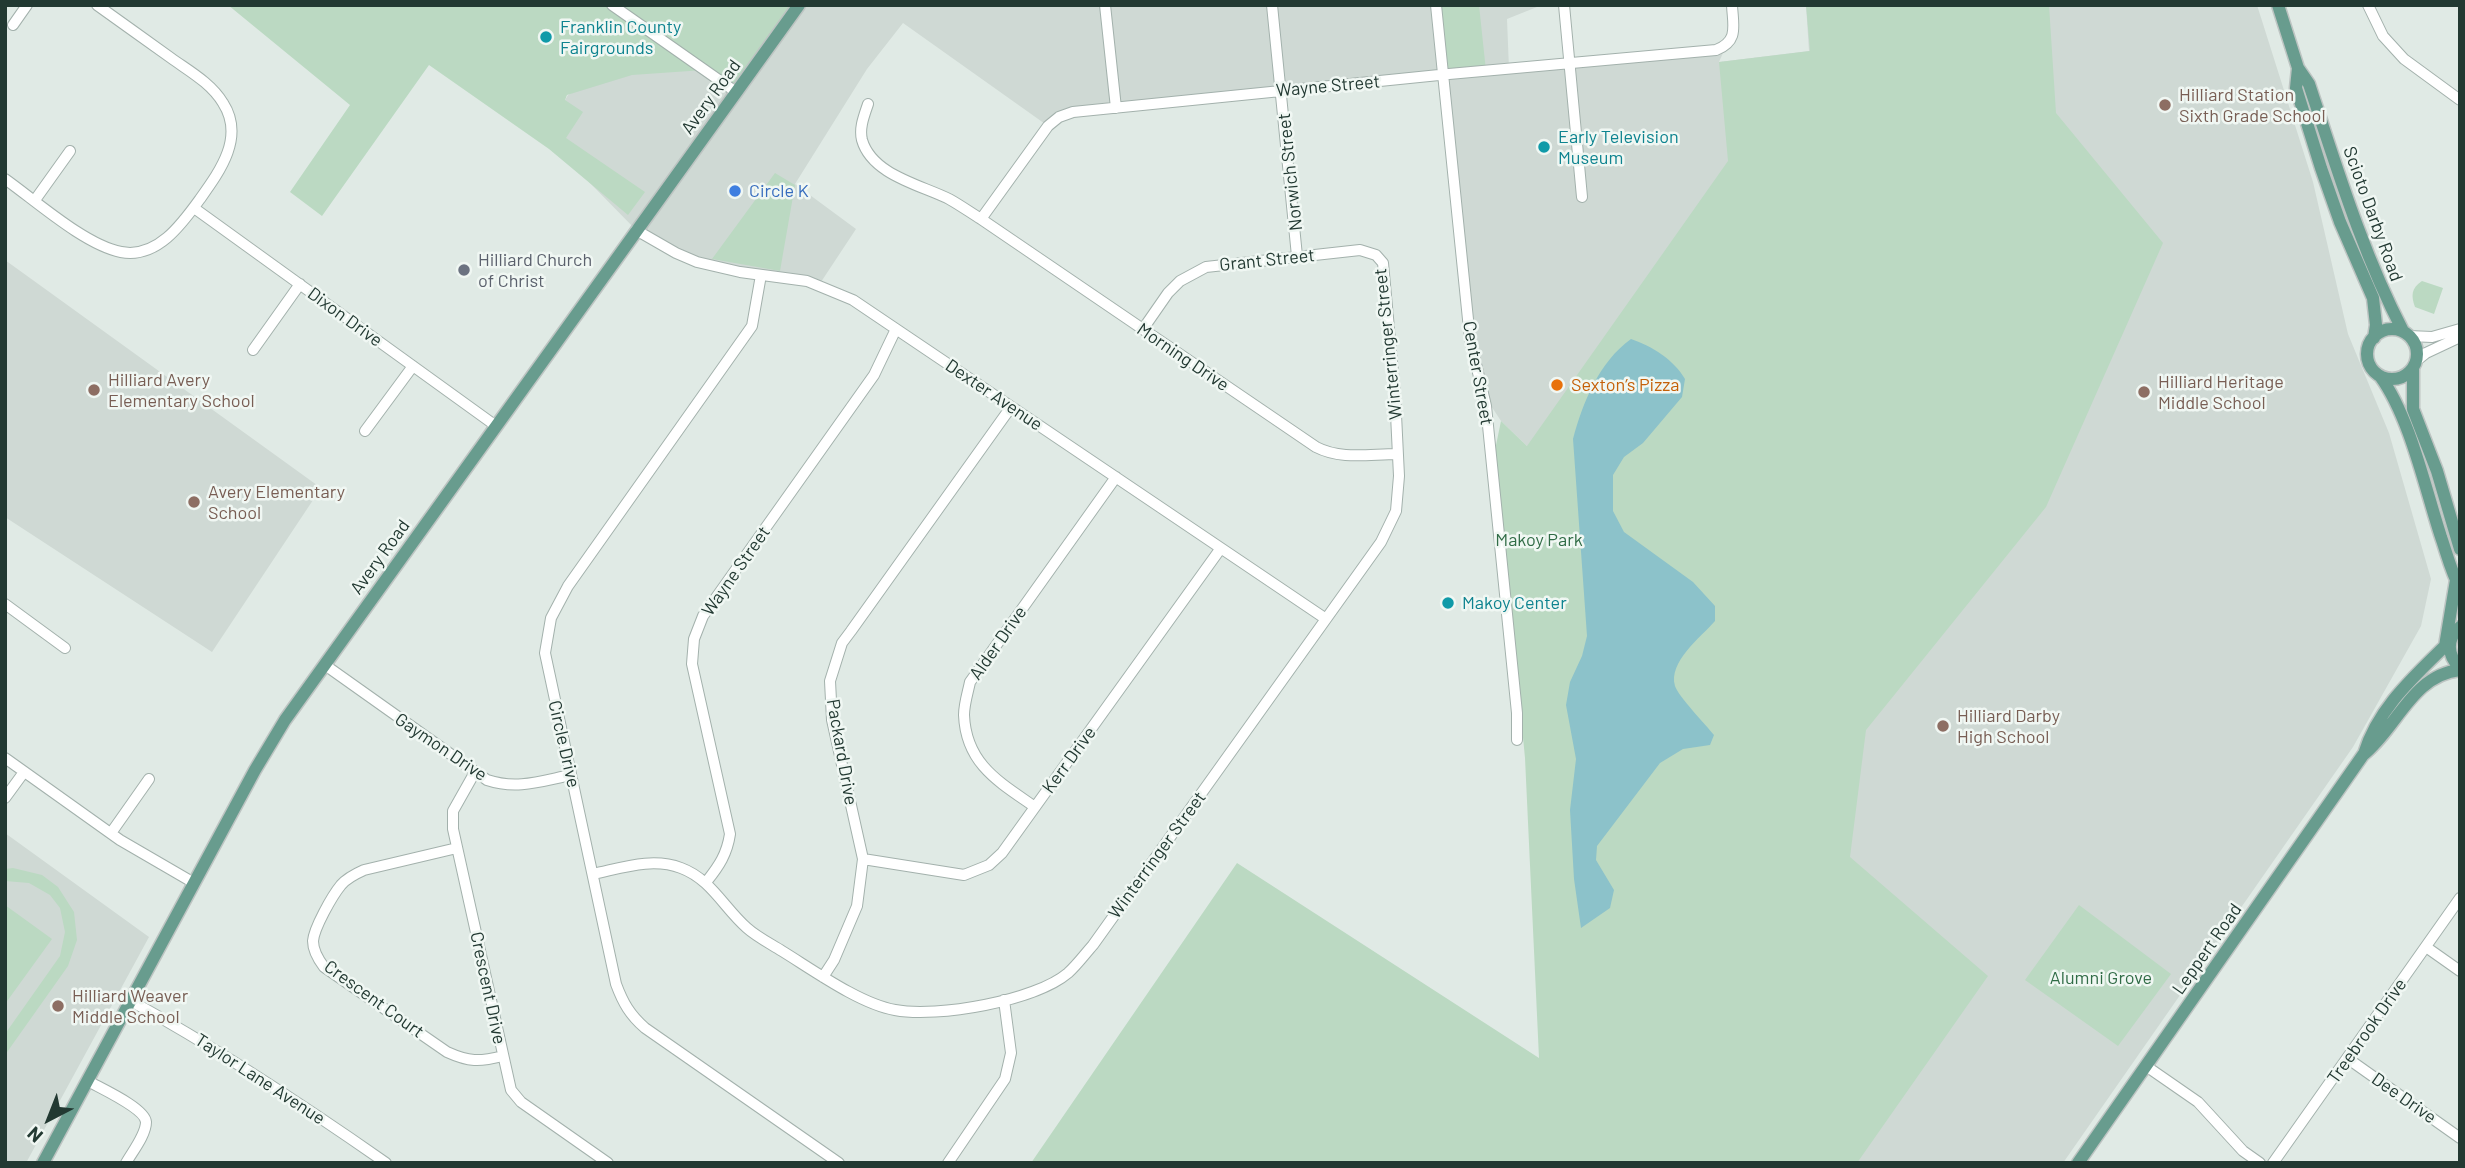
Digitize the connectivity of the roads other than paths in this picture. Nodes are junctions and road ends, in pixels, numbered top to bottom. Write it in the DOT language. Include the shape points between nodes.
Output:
graph roads {
  1 [pos="27,5"];
  2 [pos="97,5"];
  3 [pos="612,5"];
  4 [pos="799,5"];
  5 [pos="1105,5"];
  6 [pos="1272,5"];
  7 [pos="1436,5"];
  8 [pos="1564,5"];
  9 [pos="1732,5"];
  10 [pos="2278,5"];
  11 [pos="2368,5"];
  12 [pos="13,25"];
  13 [pos="1570,62"];
  14 [pos="2298,68"];
  15 [pos="1444,75"];
  16 [pos="1281,90"];
  17 [pos="736,92"];
  18 [pos="2460,100"];
  19 [pos="868,104"];
  20 [pos="1116,108"];
  21 [pos="70,151"];
  22 [pos="5,179"];
  23 [pos="1582,197"];
  24 [pos="35,200"];
  25 [pos="194,208"];
  26 [pos="981,219"];
  27 [pos="636,230"];
  28 [pos="1376,255"];
  29 [pos="1297,256"];
  30 [pos="761,275"];
  31 [pos="300,284"];
  32 [pos="896,329"];
  33 [pos="2460,329"];
  34 [pos="1143,330"];
  35 [pos="2406,333"];
  36 [pos="2460,337"];
  37 [pos="2374,338"];
  38 [pos="253,350"];
  39 [pos="2415,365"];
  40 [pos="413,366"];
  41 [pos="2380,376"];
  42 [pos="1011,407"];
  43 [pos="496,426"];
  44 [pos="365,431"];
  45 [pos="1397,454"];
  46 [pos="1116,477"];
  47 [pos="1221,548"];
  48 [pos="2460,549"];
  49 [pos="2458,584"];
  50 [pos="5,604"];
  51 [pos="2460,616"];
  52 [pos="1326,619"];
  53 [pos="2453,636"];
  54 [pos="65,648"];
  55 [pos="325,665"];
  56 [pos="2460,669"];
  57 [pos="1517,740"];
  58 [pos="2363,755"];
  59 [pos="5,758"];
  60 [pos="24,772"];
  61 [pos="475,772"];
  62 [pos="571,775"];
  63 [pos="149,779"];
  64 [pos="5,798"];
  65 [pos="1035,807"];
  66 [pos="111,833"];
  67 [pos="457,848"];
  68 [pos="863,859"];
  69 [pos="593,874"];
  70 [pos="707,881"];
  71 [pos="194,883"];
  72 [pos="2460,898"];
  73 [pos="2426,947"];
  74 [pos="2460,971"];
  75 [pos="823,977"];
  76 [pos="1004,1000"];
  77 [pos="131,1001"];
  78 [pos="503,1056"];
  79 [pos="2347,1058"];
  80 [pos="2146,1066"];
  81 [pos="88,1082"];
  82 [pos="2460,1138"];
  83 [pos="43,1163"];
  84 [pos="126,1163"];
  85 [pos="386,1163"];
  86 [pos="608,1163"];
  87 [pos="839,1163"];
  88 [pos="948,1163"];
  89 [pos="2078,1163"];
  90 [pos="2260,1163"];
  91 [pos="2273,1163"];
  1 -- 12 [label="street"];
  2 -- 25 [label="street" via="204,82 224,104 232,125 228,154"];
  3 -- 17 [label="street"];
  4 -- 17 [label="main road, Avery Road"];
  5 -- 20 [label="street"];
  6 -- 16 [label="street, Norwich Street"];
  7 -- 15 [label="street, Center Street"];
  8 -- 13 [label="street"];
  9 -- 13 [label="street, Wayne Street" via="1733,34 1726,46 1716,50"];
  10 -- 14 [label="main road, Scioto Darby Road"];
  11 -- 18 [label="street" via="2383,36 2404,59"];
  13 -- 15 [label="street, Wayne Street"];
  13 -- 23 [label="street"];
  14 -- 35 [label="main road, Scioto Darby Road" via="2309,84 2362,245"];
  14 -- 37 [label="main road, Scioto Darby Road" via="2296,88 2321,168 2373,298"];
  15 -- 16 [label="street, Wayne Street"];
  15 -- 57 [label="street, Center Street" via="1470,339 1486,406"];
  16 -- 20 [label="street, Wayne Street"];
  16 -- 29 [label="street, Norwich Street"];
  17 -- 27 [label="main road, Avery Road"];
  19 -- 26 [label="street, Morning Drive" via="861,128 876,163"];
  20 -- 26 [label="street, Wayne Street" via="1073,112 1048,126"];
  21 -- 24 [label="street"];
  22 -- 24 [label="street"];
  24 -- 25 [label="street" via="90,240 140,258 181,225"];
  25 -- 31 [label="street, Dixon Drive"];
  26 -- 34 [label="street, Morning Drive"];
  27 -- 30 [label="street, Dexter Avenue" via="696,261"];
  27 -- 43 [label="main road, Avery Road"];
  28 -- 29 [label="street, Grant Street" via="1360,250"];
  28 -- 45 [label="street, Winterringer Street" via="1385,274"];
  29 -- 34 [label="street, Grant Street" via="1206,267 1180,281"];
  30 -- 32 [label="street, Dexter Avenue" via="807,281 853,300"];
  30 -- 62 [label="street, Circle Drive" via="748,333 568,586 551,618 545,653"];
  31 -- 38 [label="street"];
  31 -- 40 [label="street, Dixon Drive"];
  32 -- 42 [label="street, Dexter Avenue"];
  32 -- 70 [label="street, Wayne Street" via="874,375 703,615 694,639 692,664 730,834 728,850"];
  33 -- 35 [label="street" via="2432,337"];
  34 -- 45 [label="street, Morning Drive" via="1322,450 1343,456"];
  35 -- 37 [label="main road" via="2386,330"];
  35 -- 39 [label="main road" via="2417,350"];
  36 -- 39 [label="street" via="2426,353"];
  37 -- 41 [label="main road" via="2367,355"];
  39 -- 41 [label="main road" via="2404,377"];
  39 -- 48 [label="main road" via="2413,410"];
  40 -- 43 [label="street, Dixon Drive"];
  40 -- 44 [label="street"];
  41 -- 49 [label="main road" via="2407,430"];
  42 -- 46 [label="street, Dexter Avenue"];
  42 -- 68 [label="street, Packard Drive" via="842,643 830,681 832,720"];
  43 -- 55 [label="main road, Avery Road"];
  45 -- 52 [label="street, Winterringer Street" via="1396,511 1381,542"];
  46 -- 47 [label="street, Dexter Avenue"];
  46 -- 65 [label="street, Alder Drive" via="970,682 964,713 969,746 989,774"];
  47 -- 52 [label="street, Dexter Avenue"];
  47 -- 65 [label="street, Kerr Drive"];
  49 -- 53 [label="main road"];
  50 -- 54 [label="street"];
  51 -- 53 [label="main road"];
  52 -- 76 [label="street, Winterringer Street" via="1093,945 1068,973 1038,991"];
  53 -- 56 [label="main road" via="2450,653"];
  53 -- 58 [label="main road, Leppert Road" via="2391,701"];
  55 -- 61 [label="street, Gaymon Drive"];
  55 -- 71 [label="main road, Avery Road" via="268,749"];
  56 -- 58 [label="main road, Leppert Road" via="2442,673 2424,685"];
  58 -- 80 [label="main road, Leppert Road"];
  59 -- 60 [label="street"];
  60 -- 64 [label="street"];
  60 -- 66 [label="street"];
  61 -- 62 [label="street, Gaymon Drive" via="505,786"];
  61 -- 67 [label="street, Crescent Drive" via="453,811"];
  62 -- 69 [label="street, Circle Drive"];
  63 -- 66 [label="street"];
  65 -- 68 [label="street, Kerr Drive" via="996,859 964,875"];
  66 -- 71 [label="street"];
  67 -- 78 [label="street, Crescent Drive"];
  67 -- 78 [label="street, Crescent Court" via="351,876 340,886 316,929 316,956 324,967 447,1052 463,1060"];
  68 -- 75 [label="street, Packard Drive" via="857,906"];
  69 -- 70 [label="street" via="647,863 684,869"];
  69 -- 87 [label="street, Circle Drive" via="617,984 632,1016"];
  70 -- 75 [label="street, Winterringer Street" via="721,903 748,929"];
  71 -- 77 [label="main road, Avery Road"];
  72 -- 73 [label="street, Treebrook Drive"];
  73 -- 74 [label="street"];
  73 -- 79 [label="street, Treebrook Drive"];
  75 -- 76 [label="street, Winterringer Street" via="864,1000 894,1010 935,1011"];
  76 -- 88 [label="street" via="1011,1053 1005,1079"];
  77 -- 81 [label="main road, Avery Road"];
  77 -- 85 [label="street, Taylor Lane Avenue" via="194,1035"];
  78 -- 86 [label="street, Crescent Drive" via="511,1090 521,1102"];
  79 -- 82 [label="street, Dee Drive"];
  79 -- 91 [label="street, Treebrook Drive"];
  80 -- 89 [label="main road, Leppert Road"];
  80 -- 90 [label="street" via="2198,1102"];
  81 -- 83 [label="main road, Avery Road"];
  81 -- 84 [label="street" via="144,1115 143,1132"];
}
